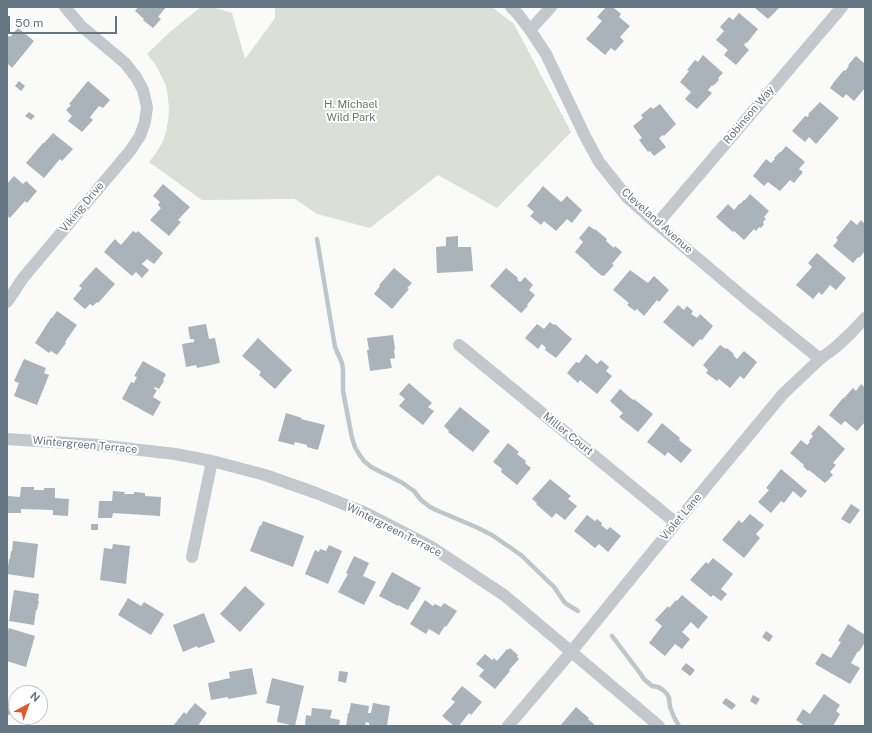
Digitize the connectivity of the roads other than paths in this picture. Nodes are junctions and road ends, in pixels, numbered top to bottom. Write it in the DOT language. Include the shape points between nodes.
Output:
graph roads {
  1 [pos="65,7"];
  2 [pos="511,7"];
  3 [pos="551,7"];
  4 [pos="842,7"];
  5 [pos="530,30"];
  6 [pos="656,224"];
  7 [pos="7,302"];
  8 [pos="865,318"];
  9 [pos="459,345"];
  10 [pos="820,359"];
  11 [pos="7,439"];
  12 [pos="212,460"];
  13 [pos="676,523"];
  14 [pos="192,557"];
  15 [pos="571,652"];
  16 [pos="508,726"];
  17 [pos="658,726"];
  1 -- 7 [label="street, Viking Drive" via="81,26 125,63 136,76 148,107 140,136 130,150 23,278"];
  2 -- 5 [label="street, Cleveland Avenue"];
  3 -- 5 [label="street"];
  4 -- 6 [label="street, Robinson Way"];
  5 -- 6 [label="street, Cleveland Avenue" via="546,54 599,162 627,197"];
  6 -- 10 [label="street, Cleveland Avenue"];
  8 -- 10 [label="street, Violet Lane" via="851,334"];
  9 -- 13 [label="street, Miller Court"];
  10 -- 13 [label="street, Violet Lane" via="783,394"];
  11 -- 12 [label="street, Wintergreen Terrace" via="98,444"];
  12 -- 14 [label="street"];
  12 -- 15 [label="street, Wintergreen Terrace" via="316,493 366,513 430,546 504,595"];
  13 -- 15 [label="street, Violet Lane"];
  15 -- 16 [label="street, Violet Lane"];
  15 -- 17 [label="street, Wintergreen Terrace"];
}
